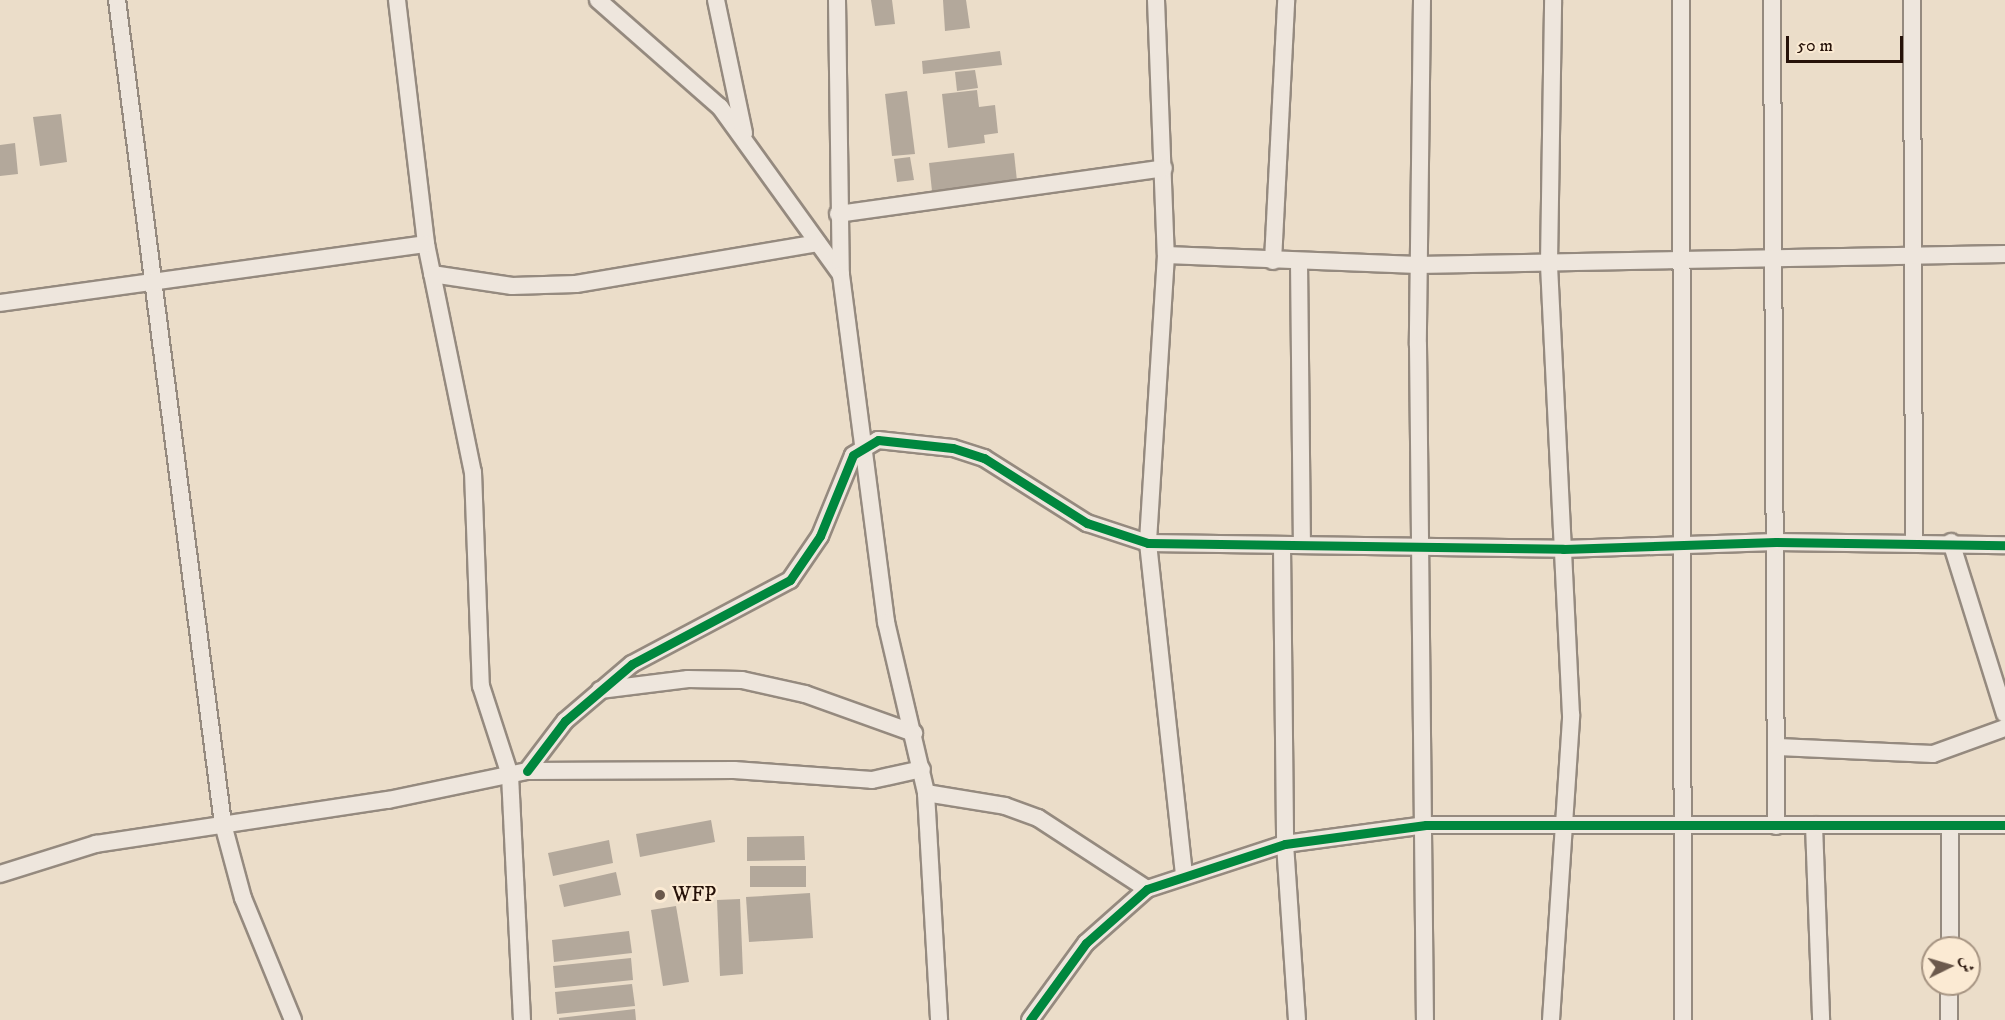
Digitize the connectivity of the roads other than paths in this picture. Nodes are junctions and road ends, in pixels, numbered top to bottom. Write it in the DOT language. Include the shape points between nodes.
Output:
graph roads {
  1 [pos="117,0"];
  2 [pos="397,0"];
  3 [pos="597,0"];
  4 [pos="716,0"];
  5 [pos="837,0"];
  6 [pos="1156,0"];
  7 [pos="1286,0"];
  8 [pos="1422,0"];
  9 [pos="1553,0"];
  10 [pos="1681,0"];
  11 [pos="1772,0"];
  12 [pos="1912,0"];
  13 [pos="744,137"];
  14 [pos="1164,168"];
  15 [pos="838,214"];
  16 [pos="818,243"];
  17 [pos="426,244"];
  18 [pos="2005,254"];
  19 [pos="1166,255"];
  20 [pos="1772,256"];
  21 [pos="1683,258"];
  22 [pos="1910,260"];
  23 [pos="1274,261"];
  24 [pos="1299,262"];
  25 [pos="1549,263"];
  26 [pos="1418,265"];
  27 [pos="432,274"];
  28 [pos="841,274"];
  29 [pos="152,282"];
  30 [pos="0,303"];
  31 [pos="867,443"];
  32 [pos="1914,541"];
  33 [pos="1776,542"];
  34 [pos="1951,542"];
  35 [pos="1148,543"];
  36 [pos="1686,544"];
  37 [pos="2005,544"];
  38 [pos="1302,545"];
  39 [pos="1422,545"];
  40 [pos="1282,546"];
  41 [pos="1563,549"];
  42 [pos="599,690"];
  43 [pos="2005,714"];
  44 [pos="2005,728"];
  45 [pos="914,734"];
  46 [pos="1779,747"];
  47 [pos="922,769"];
  48 [pos="527,771"];
  49 [pos="510,776"];
  50 [pos="926,793"];
  51 [pos="223,824"];
  52 [pos="1426,825"];
  53 [pos="1814,825"];
  54 [pos="2005,825"];
  55 [pos="1567,826"];
  56 [pos="1683,826"];
  57 [pos="1776,826"];
  58 [pos="1950,828"];
  59 [pos="1285,844"];
  60 [pos="0,874"];
  61 [pos="1184,874"];
  62 [pos="1147,889"];
  63 [pos="1950,936"];
  64 [pos="1950,996"];
  65 [pos="292,1020"];
  66 [pos="522,1020"];
  67 [pos="939,1020"];
  68 [pos="1030,1020"];
  69 [pos="1297,1020"];
  70 [pos="1425,1020"];
  71 [pos="1551,1020"];
  72 [pos="1683,1020"];
  73 [pos="1821,1020"];
  74 [pos="1949,1020"];
  1 -- 29 [label="street"];
  2 -- 17 [label="street"];
  3 -- 13 [label="street" via="692,79"];
  4 -- 13 [label="street"];
  5 -- 15 [label="street"];
  6 -- 14 [label="street"];
  7 -- 23 [label="street"];
  8 -- 26 [label="street"];
  9 -- 25 [label="street"];
  10 -- 21 [label="street"];
  11 -- 20 [label="street"];
  12 -- 22 [label="street"];
  13 -- 16 [label="street"];
  14 -- 15 [label="street"];
  14 -- 19 [label="street"];
  15 -- 28 [label="street"];
  16 -- 27 [label="street" via="576,284 512,286"];
  16 -- 28 [label="street"];
  17 -- 27 [label="street"];
  17 -- 29 [label="street"];
  18 -- 22 [label="street"];
  19 -- 23 [label="street"];
  19 -- 35 [label="street"];
  20 -- 21 [label="street"];
  20 -- 22 [label="street"];
  20 -- 33 [label="street"];
  21 -- 25 [label="street"];
  21 -- 36 [label="street"];
  22 -- 32 [label="street"];
  23 -- 24 [label="street"];
  24 -- 26 [label="street"];
  24 -- 38 [label="street"];
  25 -- 26 [label="street"];
  25 -- 41 [label="street"];
  26 -- 39 [label="street"];
  27 -- 49 [label="street" via="473,472 481,686"];
  28 -- 31 [label="street"];
  29 -- 30 [label="street"];
  29 -- 51 [label="street"];
  31 -- 35 [label="street" via="903,440 984,458 1087,523"];
  31 -- 42 [label="street" via="853,455 820,536 790,580 663,646"];
  31 -- 45 [label="street" via="870,523 884,611"];
  32 -- 33 [label="street"];
  32 -- 34 [label="street"];
  33 -- 36 [label="street"];
  33 -- 46 [label="street"];
  34 -- 37 [label="street"];
  34 -- 43 [label="street"];
  35 -- 40 [label="street"];
  35 -- 61 [label="street"];
  36 -- 41 [label="street"];
  36 -- 56 [label="street"];
  38 -- 39 [label="street"];
  38 -- 40 [label="street"];
  39 -- 41 [label="street"];
  39 -- 52 [label="street"];
  40 -- 59 [label="street"];
  41 -- 55 [label="street" via="1571,715"];
  42 -- 45 [label="street" via="688,679 742,680 805,694"];
  42 -- 48 [label="street" via="565,721"];
  44 -- 46 [label="street" via="1933,754"];
  45 -- 47 [label="street"];
  46 -- 57 [label="street"];
  47 -- 48 [label="street" via="872,780 734,770"];
  47 -- 50 [label="street"];
  48 -- 49 [label="street"];
  49 -- 51 [label="street"];
  49 -- 66 [label="street"];
  50 -- 62 [label="street" via="1005,806 1038,818"];
  50 -- 67 [label="street"];
  51 -- 60 [label="street" via="96,844"];
  51 -- 65 [label="street" via="243,898"];
  52 -- 55 [label="street"];
  52 -- 59 [label="street"];
  52 -- 70 [label="street"];
  53 -- 57 [label="street"];
  53 -- 58 [label="street"];
  53 -- 73 [label="street"];
  54 -- 58 [label="street"];
  55 -- 56 [label="street"];
  55 -- 71 [label="street"];
  56 -- 57 [label="street"];
  56 -- 72 [label="street"];
  58 -- 63 [label="street"];
  59 -- 61 [label="street"];
  59 -- 69 [label="street"];
  61 -- 62 [label="street"];
  62 -- 68 [label="street" via="1086,943"];
  64 -- 74 [label="street"];
}
